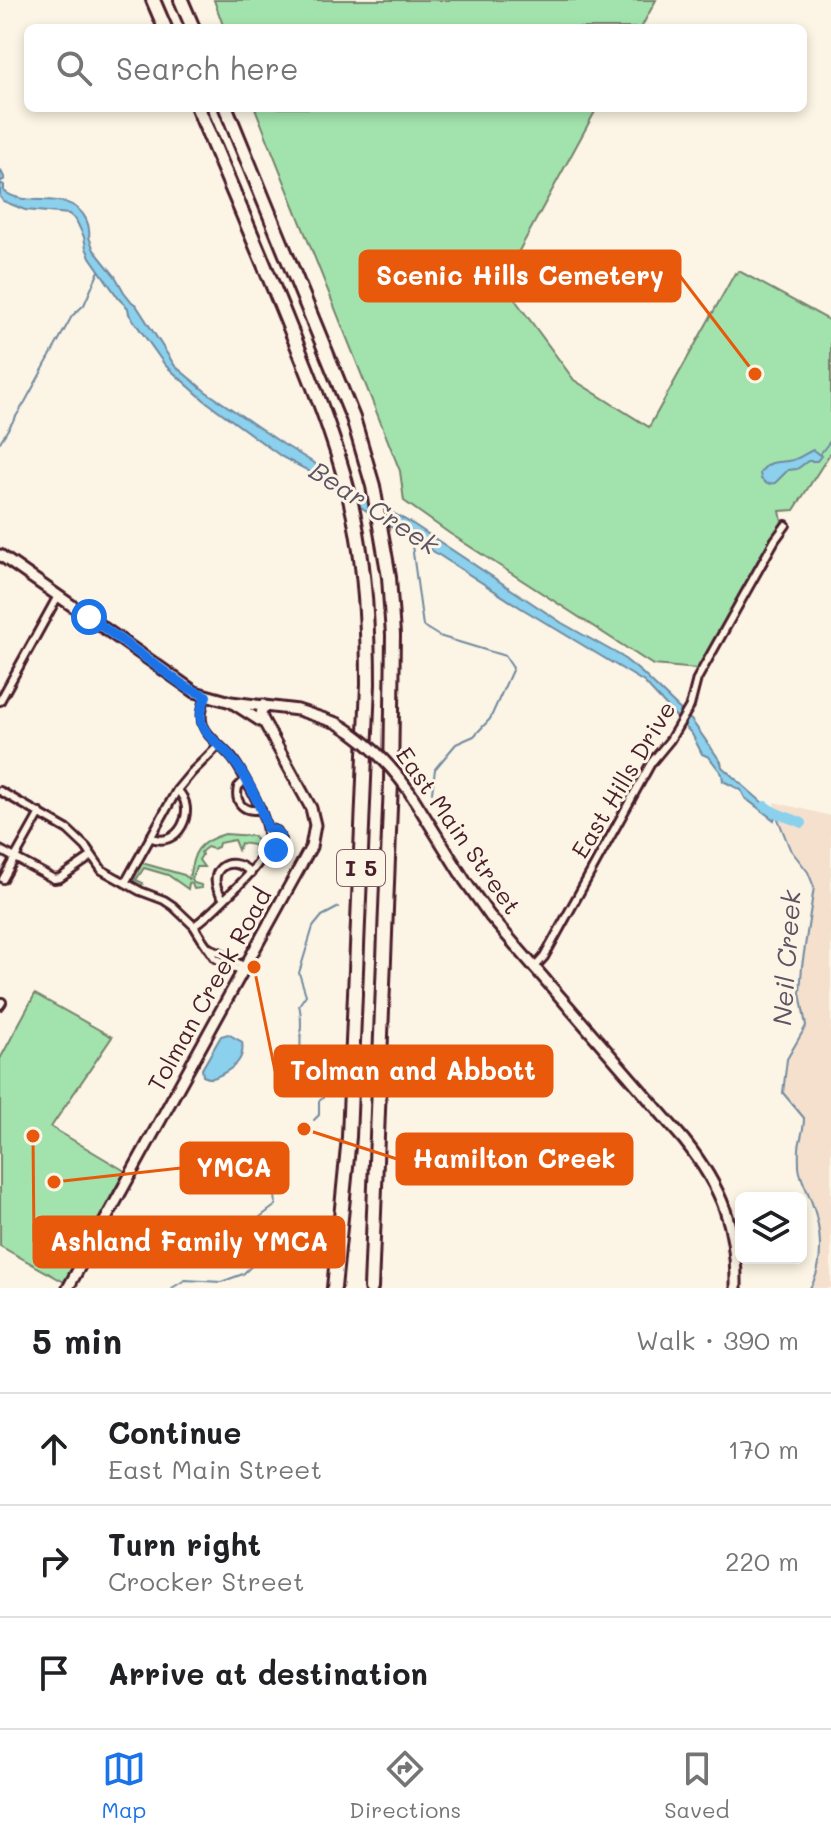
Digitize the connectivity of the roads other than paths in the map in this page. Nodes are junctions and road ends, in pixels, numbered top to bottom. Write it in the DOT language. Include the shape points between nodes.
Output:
graph roads {
  1 [pos="153,0"];
  2 [pos="181,0"];
  3 [pos="163,24"];
  4 [pos="191,24"];
  5 [pos="200,112"];
  6 [pos="228,112"];
  7 [pos="786,525"];
  8 [pos="0,555"];
  9 [pos="58,596"];
  10 [pos="206,696"];
  11 [pos="0,701"];
  12 [pos="231,702"];
  13 [pos="263,705"];
  14 [pos="267,727"];
  15 [pos="219,745"];
  16 [pos="245,780"];
  17 [pos="177,790"];
  18 [pos="0,791"];
  19 [pos="261,809"];
  20 [pos="40,813"];
  21 [pos="267,828"];
  22 [pos="150,837"];
  23 [pos="0,850"];
  24 [pos="266,851"];
  25 [pos="92,856"];
  26 [pos="15,858"];
  27 [pos="251,873"];
  28 [pos="3,879"];
  29 [pos="125,883"];
  30 [pos="224,899"];
  31 [pos="194,926"];
  32 [pos="535,967"];
  33 [pos="244,969"];
  34 [pos="344,1205"];
  35 [pos="68,1288"];
  36 [pos="334,1288"];
  37 [pos="343,1288"];
  38 [pos="373,1288"];
  39 [pos="736,1288"];
  1 -- 3 [label="highway"];
  2 -- 4 [label="highway"];
  5 -- 34 [label="highway, I 5" via="327,421 357,532 368,684"];
  6 -- 38 [label="highway, I 5" via="353,418 384,538 392,612 393,716"];
  7 -- 32 [label="street, East Hills Drive" via="697,679 676,730 651,763"];
  8 -- 9 [label="street, East Main Street"];
  9 -- 10 [label="street, East Main Street"];
  9 -- 11 [label="street"];
  10 -- 12 [label="street, East Main Street"];
  10 -- 15 [label="street" via="203,726"];
  12 -- 13 [label="street, East Main Street"];
  12 -- 14 [label="street"];
  13 -- 14 [label="street, Tolman Creek Road"];
  13 -- 32 [label="street, East Main Street, bridge" via="305,711 337,723 377,751 479,901"];
  14 -- 33 [label="street, Tolman Creek Road" via="311,808 315,834"];
  15 -- 16 [label="street"];
  15 -- 17 [label="street"];
  16 -- 19 [label="street"];
  16 -- 19 [label="street" via="237,800 246,809"];
  17 -- 22 [label="street"];
  17 -- 22 [label="street" via="186,800 180,830 162,841"];
  18 -- 20 [label="street"];
  19 -- 21 [label="street"];
  20 -- 25 [label="street" via="68,830"];
  20 -- 26 [label="street"];
  21 -- 24 [label="street"];
  21 -- 24 [label="street" via="277,831 281,840 276,850"];
  22 -- 29 [label="street"];
  23 -- 26 [label="street"];
  24 -- 27 [label="street"];
  25 -- 26 [label="street" via="54,879"];
  25 -- 29 [label="street" via="102,870"];
  26 -- 28 [label="street"];
  27 -- 30 [label="street"];
  27 -- 30 [label="street" via="237,863 220,869 215,882"];
  29 -- 31 [label="street" via="171,905"];
  30 -- 31 [label="street"];
  31 -- 33 [label="street" via="215,958"];
  32 -- 39 [label="street, East Main Street" via="708,1173 733,1234"];
  33 -- 35 [label="street, Tolman Creek Road"];
  34 -- 36 [label="highway"];
  34 -- 37 [label="highway, I 5"];
}
